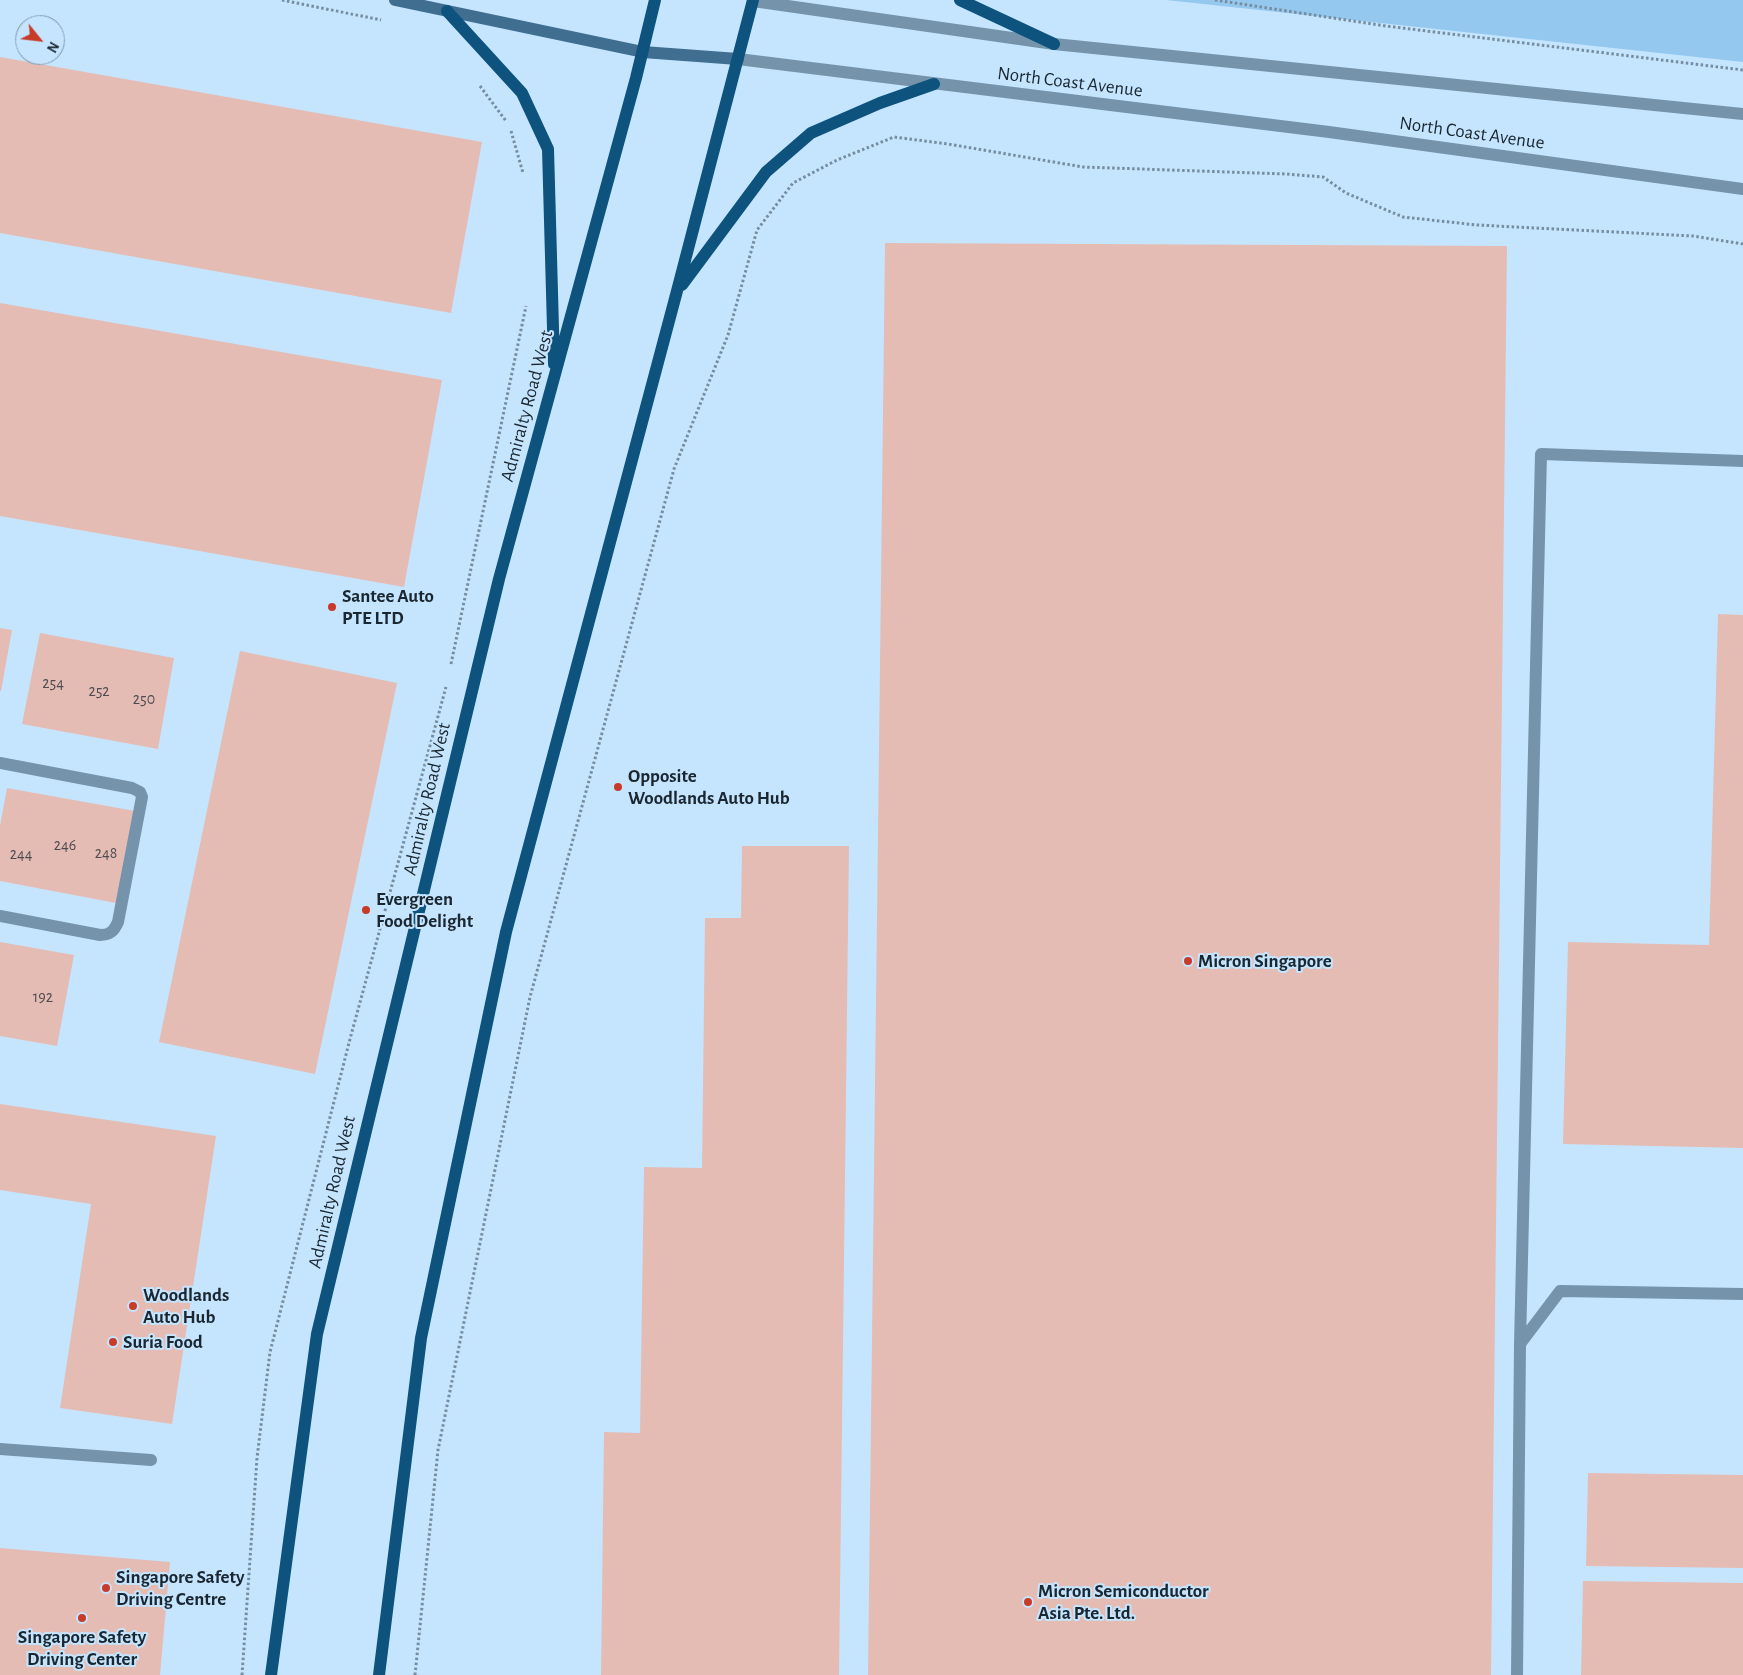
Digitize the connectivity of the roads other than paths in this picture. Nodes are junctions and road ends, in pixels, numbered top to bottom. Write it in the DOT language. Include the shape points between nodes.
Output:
graph roads {
  1 [pos="395,0"];
  2 [pos="655,0"];
  3 [pos="751,0"];
  4 [pos="960,0"];
  5 [pos="447,11"];
  6 [pos="1054,44"];
  7 [pos="643,52"];
  8 [pos="738,59"];
  9 [pos="934,84"];
  10 [pos="1743,114"];
  11 [pos="1743,189"];
  12 [pos="677,291"];
  13 [pos="554,379"];
  14 [pos="1743,461"];
  15 [pos="0,763"];
  16 [pos="0,916"];
  17 [pos="1743,1294"];
  18 [pos="1520,1344"];
  19 [pos="0,1449"];
  20 [pos="151,1460"];
  21 [pos="271,1675"];
  22 [pos="379,1675"];
  23 [pos="1517,1675"];
  1 -- 5 [label="main road, North Coast Avenue"];
  2 -- 7 [label="main road, Admiralty Road West"];
  3 -- 6 [label="street, North Coast Avenue"];
  3 -- 8 [label="main road"];
  4 -- 6 [label="main road"];
  5 -- 7 [label="main road, North Coast Avenue"];
  5 -- 13 [label="main road" via="522,92 548,150"];
  6 -- 10 [label="street, North Coast Avenue"];
  7 -- 8 [label="main road, North Coast Avenue"];
  7 -- 13 [label="main road, Admiralty Road West"];
  8 -- 9 [label="street, North Coast Avenue"];
  8 -- 12 [label="main road"];
  9 -- 11 [label="street, North Coast Avenue"];
  9 -- 12 [label="main road" via="880,102 811,133 766,172"];
  12 -- 22 [label="main road" via="506,932 421,1338"];
  13 -- 21 [label="main road, Admiralty Road West" via="499,579 317,1334"];
  14 -- 18 [label="street" via="1542,454"];
  15 -- 16 [label="street" via="132,788 142,797 118,922 111,932 100,935"];
  17 -- 18 [label="street" via="1560,1291"];
  18 -- 23 [label="street"];
  19 -- 20 [label="street"];
}
